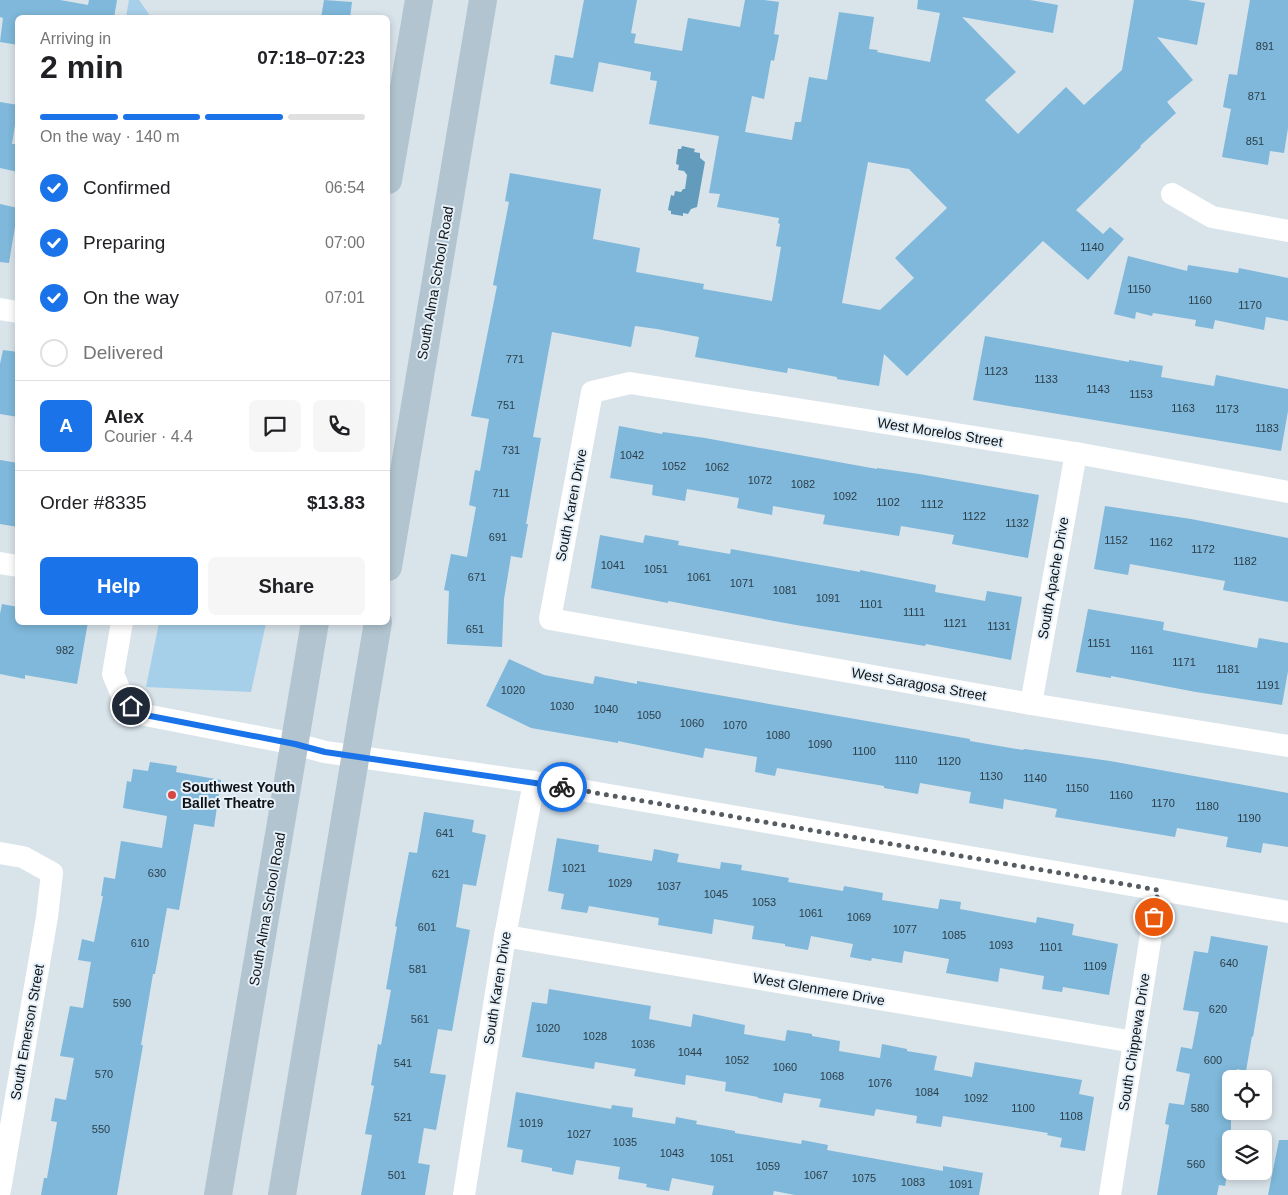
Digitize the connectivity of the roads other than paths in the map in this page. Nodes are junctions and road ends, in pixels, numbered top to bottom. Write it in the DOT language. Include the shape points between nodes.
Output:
graph roads {
  1 [pos="419,0"];
  2 [pos="483,0"];
  3 [pos="390,168"];
  4 [pos="1172,194"];
  5 [pos="1288,231"];
  6 [pos="0,309"];
  7 [pos="15,312"];
  8 [pos="592,392"];
  9 [pos="1076,453"];
  10 [pos="1288,492"];
  11 [pos="390,555"];
  12 [pos="0,563"];
  13 [pos="15,566"];
  14 [pos="550,619"];
  15 [pos="121,625"];
  16 [pos="315,625"];
  17 [pos="377,625"];
  18 [pos="1031,704"];
  19 [pos="295,744"];
  20 [pos="1288,746"];
  21 [pos="355,755"];
  22 [pos="534,782"];
  23 [pos="0,853"];
  24 [pos="1158,890"];
  25 [pos="1288,912"];
  26 [pos="505,936"];
  27 [pos="1134,1042"];
  28 [pos="1,1177"];
  29 [pos="218,1195"];
  30 [pos="282,1195"];
  31 [pos="465,1195"];
  32 [pos="1110,1195"];
  1 -- 3 [label="main road"];
  2 -- 11 [label="main road, South Alma School Road"];
  4 -- 5 [label="street" via="1212,218"];
  6 -- 7 [label="street"];
  8 -- 9 [label="street, West Morelos Street" via="630,383"];
  8 -- 14 [label="street, South Karen Drive"];
  9 -- 10 [label="street, West Morelos Street"];
  9 -- 18 [label="street, South Apache Drive"];
  12 -- 13 [label="street"];
  14 -- 18 [label="street, West Saragosa Street"];
  15 -- 19 [label="street" via="113,674 123,698 140,714"];
  16 -- 19 [label="main road, South Alma School Road"];
  17 -- 21 [label="main road"];
  18 -- 20 [label="street, West Saragosa Street"];
  19 -- 21 [label="street"];
  19 -- 29 [label="main road, South Alma School Road"];
  21 -- 22 [label="street"];
  21 -- 30 [label="main road"];
  22 -- 24 [label="street"];
  22 -- 26 [label="street, South Karen Drive"];
  23 -- 28 [label="street, South Emerson Street" via="23,857 52,873"];
  24 -- 25 [label="street"];
  24 -- 27 [label="street, South Chippewa Drive"];
  26 -- 27 [label="street, West Glenmere Drive"];
  26 -- 31 [label="street, South Karen Drive"];
  27 -- 32 [label="street, South Chippewa Drive"];
}
